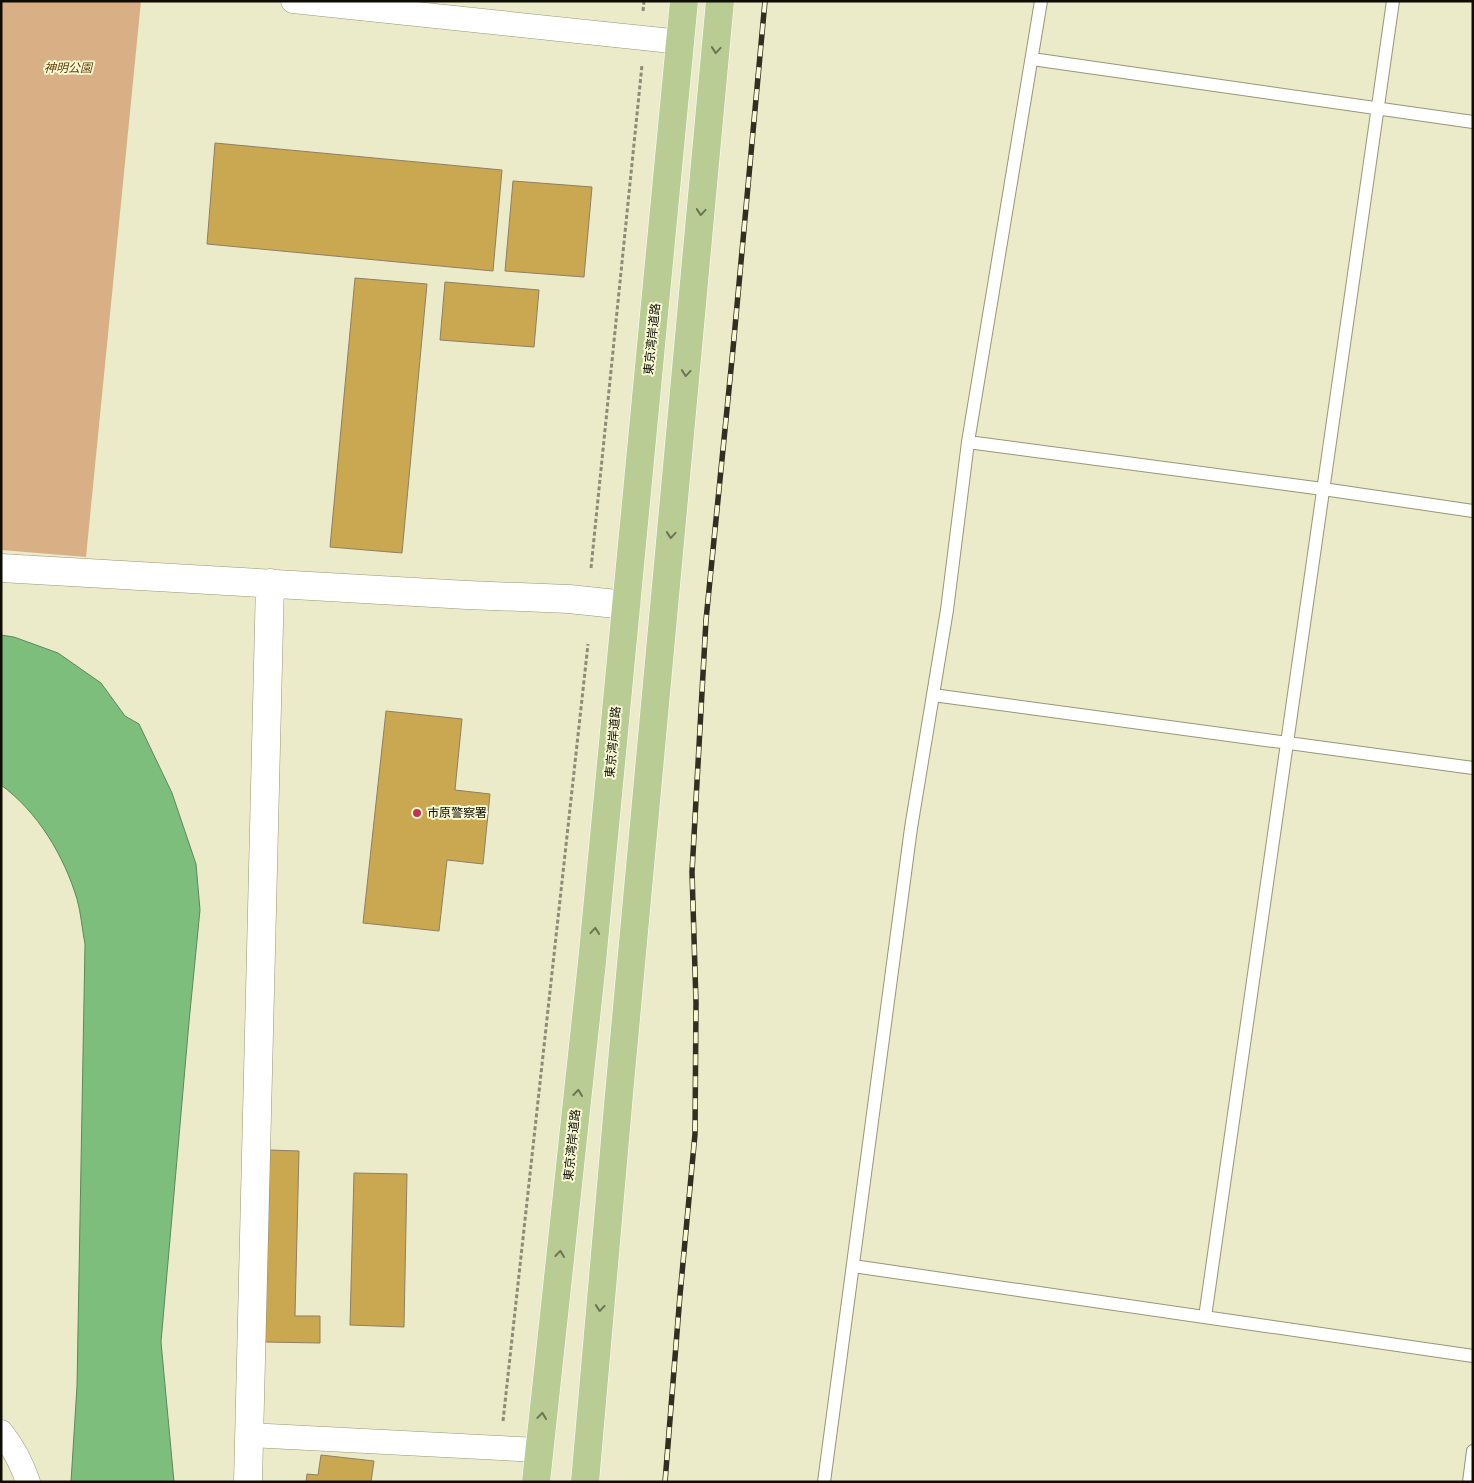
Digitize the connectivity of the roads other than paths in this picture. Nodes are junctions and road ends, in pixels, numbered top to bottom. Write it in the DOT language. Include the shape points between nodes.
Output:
graph roads {
  1 [pos="293,1"];
  2 [pos="684,1"];
  3 [pos="720,1"];
  4 [pos="1041,1"];
  5 [pos="1392,1"];
  6 [pos="681,42"];
  7 [pos="1032,59"];
  8 [pos="1377,108"];
  9 [pos="1473,122"];
  10 [pos="968,442"];
  11 [pos="1323,488"];
  12 [pos="1473,511"];
  13 [pos="1,568"];
  14 [pos="270,583"];
  15 [pos="626,605"];
  16 [pos="933,695"];
  17 [pos="1287,742"];
  18 [pos="1473,768"];
  19 [pos="853,1266"];
  20 [pos="1205,1317"];
  21 [pos="1473,1356"];
  22 [pos="1,1432"];
  23 [pos="250,1436"];
  24 [pos="538,1450"];
  25 [pos="1473,1451"];
  26 [pos="28,1482"];
  27 [pos="248,1482"];
  28 [pos="536,1482"];
  29 [pos="585,1482"];
  30 [pos="824,1482"];
  31 [pos="1469,1482"];
  1 -- 6 [label="street"];
  2 -- 6 [label="highway, 東京湾岸道路"];
  3 -- 29 [label="highway, one-way"];
  4 -- 7 [label="lane"];
  5 -- 8 [label="lane"];
  6 -- 15 [label="highway, 東京湾岸道路"];
  7 -- 8 [label="lane"];
  7 -- 10 [label="lane"];
  8 -- 9 [label="lane"];
  8 -- 11 [label="lane"];
  10 -- 11 [label="lane"];
  10 -- 16 [label="lane"];
  11 -- 12 [label="lane"];
  11 -- 17 [label="lane"];
  13 -- 14 [label="street"];
  14 -- 15 [label="street"];
  14 -- 23 [label="street"];
  24 -- 15 [label="highway, 東京湾岸道路, one-way" via="592,962"];
  16 -- 17 [label="lane"];
  16 -- 19 [label="lane" via="911,828"];
  17 -- 18 [label="lane"];
  17 -- 20 [label="lane"];
  19 -- 20 [label="lane"];
  19 -- 30 [label="lane"];
  20 -- 21 [label="lane"];
  22 -- 26 [label="street" via="11,1444"];
  23 -- 24 [label="street"];
  23 -- 27 [label="street"];
  24 -- 28 [label="highway, 東京湾岸道路"];
  25 -- 31 [label="lane"];
}
